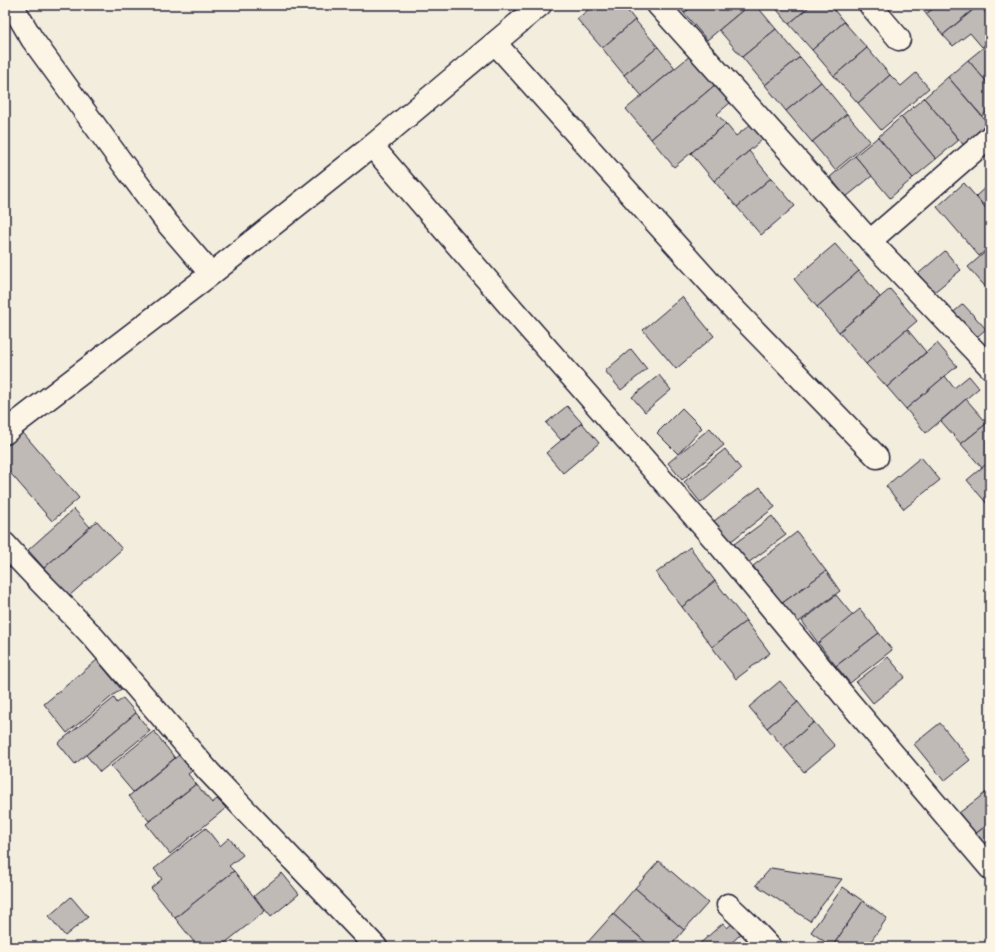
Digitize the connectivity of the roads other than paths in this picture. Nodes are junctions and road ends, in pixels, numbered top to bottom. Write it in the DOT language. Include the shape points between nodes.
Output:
graph roads {
  1 [pos="12,5"];
  2 [pos="540,5"];
  3 [pos="658,5"];
  4 [pos="870,5"];
  5 [pos="899,38"];
  6 [pos="495,43"];
  7 [pos="990,137"];
  8 [pos="372,146"];
  9 [pos="870,241"];
  10 [pos="210,274"];
  11 [pos="989,363"];
  12 [pos="8,423"];
  13 [pos="877,457"];
  14 [pos="5,544"];
  15 [pos="990,868"];
  16 [pos="728,905"];
  17 [pos="376,947"];
  18 [pos="770,947"];
  1 -- 10 [label="street" via="32,39 120,160"];
  2 -- 6 [label="street"];
  3 -- 9 [label="street"];
  4 -- 5 [label="street"];
  6 -- 8 [label="street"];
  6 -- 13 [label="street" via="728,303"];
  7 -- 9 [label="street"];
  8 -- 10 [label="street"];
  8 -- 15 [label="street" via="721,547"];
  9 -- 11 [label="street"];
  10 -- 12 [label="street"];
  14 -- 17 [label="street" via="77,619 209,772"];
  16 -- 18 [label="street"];
}
